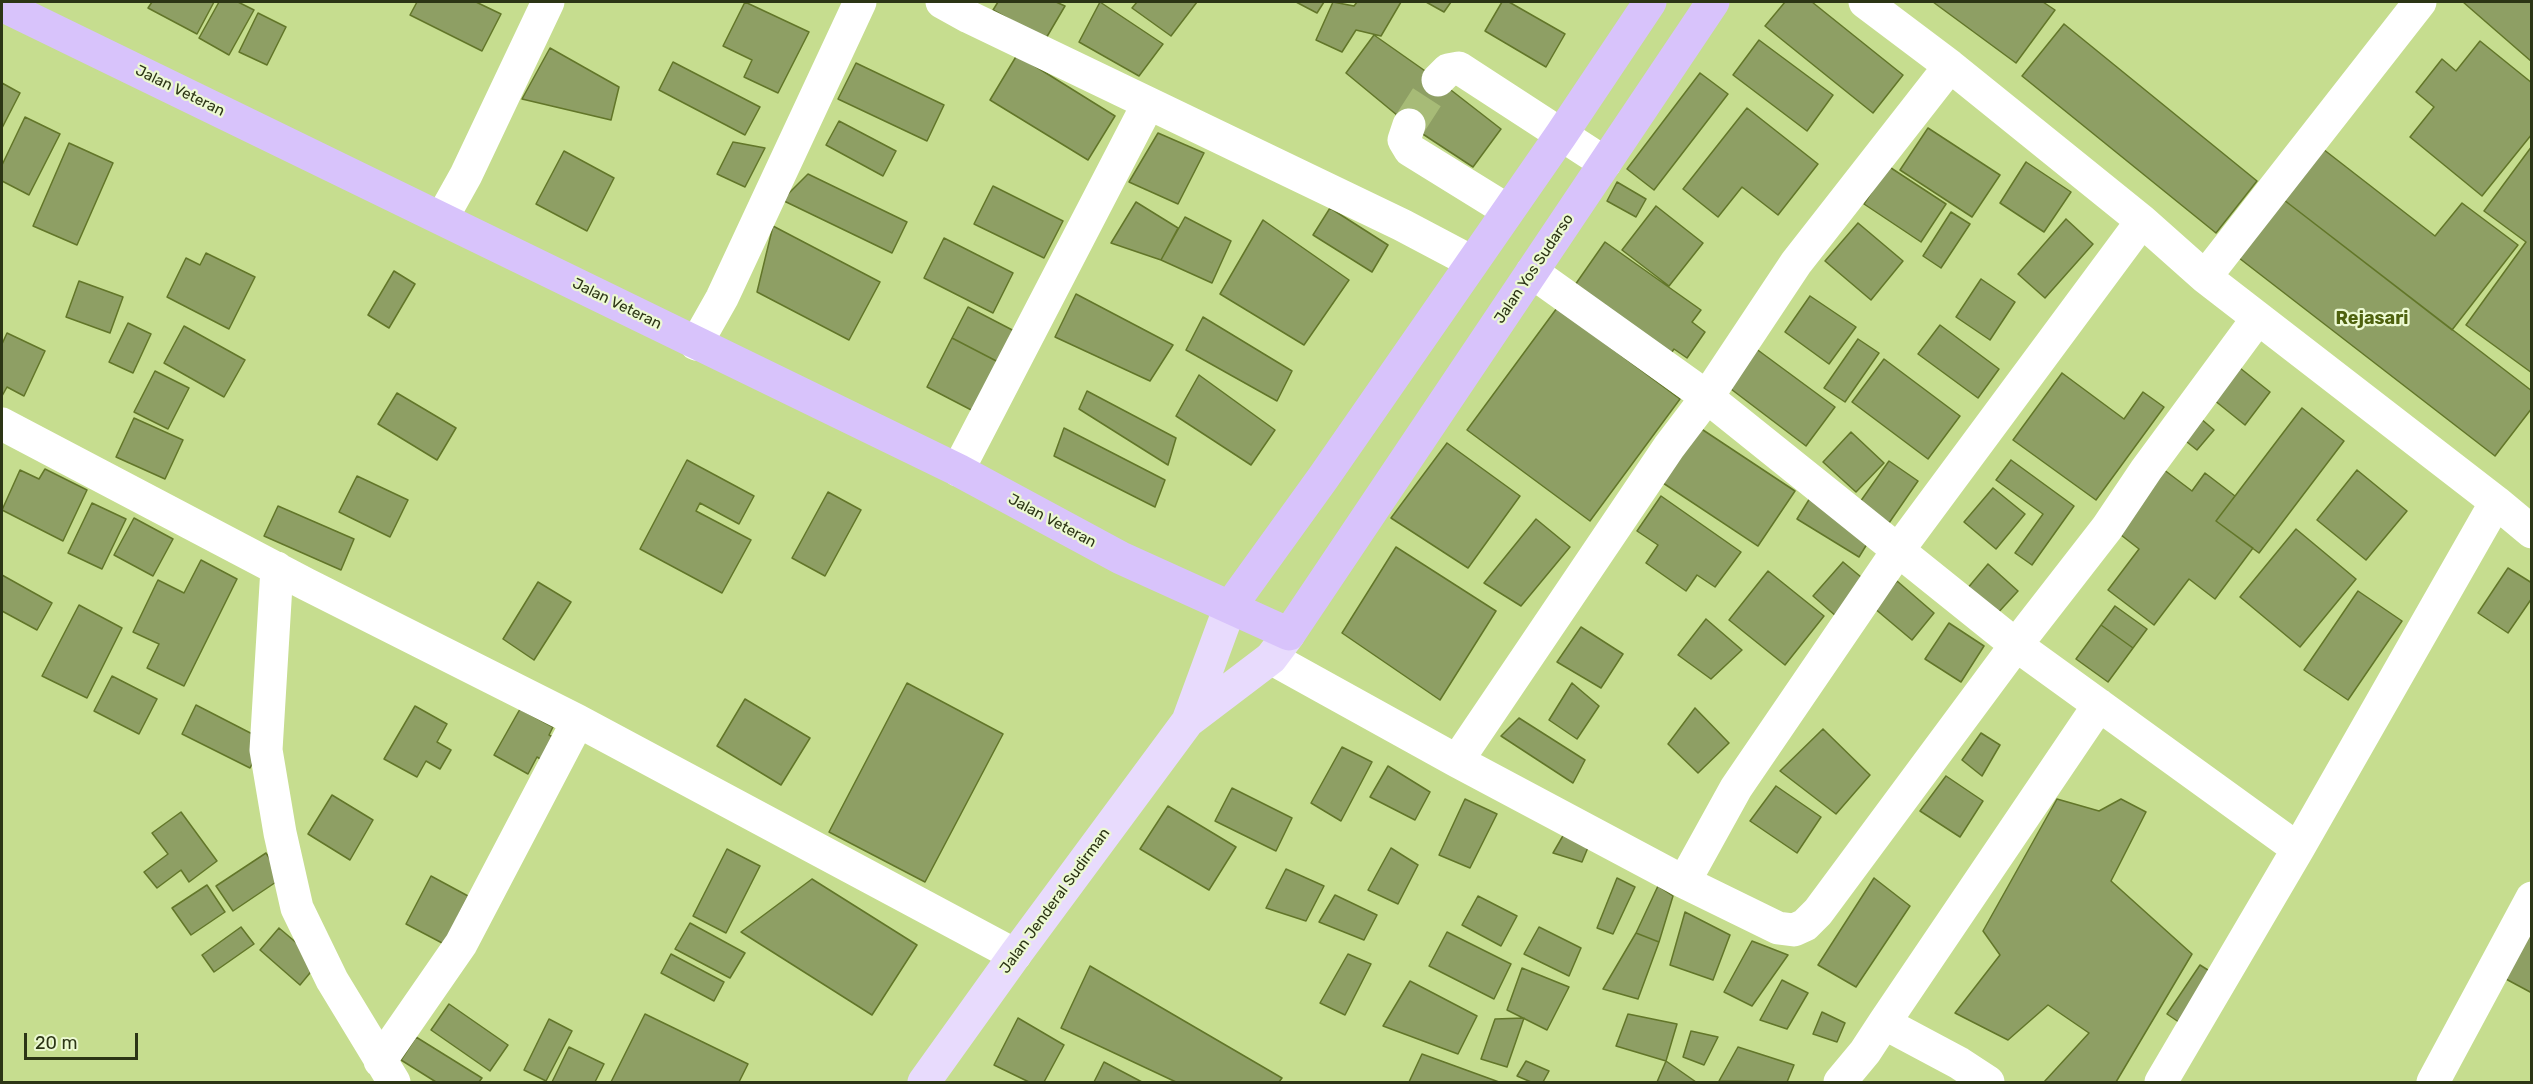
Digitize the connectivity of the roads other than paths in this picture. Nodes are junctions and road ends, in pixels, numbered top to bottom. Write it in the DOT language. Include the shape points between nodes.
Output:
graph roads {
  1 [pos="548,2"];
  2 [pos="861,2"];
  3 [pos="1650,2"];
  4 [pos="1713,2"];
  5 [pos="1865,2"];
  6 [pos="2420,2"];
  7 [pos="2,5"];
  8 [pos="963,7"];
  9 [pos="1950,66"];
  10 [pos="1438,80"];
  11 [pos="1148,104"];
  12 [pos="1409,125"];
  13 [pos="1561,135"];
  14 [pos="1605,163"];
  15 [pos="1507,210"];
  16 [pos="442,218"];
  17 [pos="2142,221"];
  18 [pos="1472,262"];
  19 [pos="1532,272"];
  20 [pos="2205,277"];
  21 [pos="2258,318"];
  22 [pos="696,344"];
  23 [pos="1707,397"];
  24 [pos="2,424"];
  25 [pos="958,470"];
  26 [pos="2496,502"];
  27 [pos="2532,532"];
  28 [pos="1899,549"];
  29 [pos="276,568"];
  30 [pos="1230,607"];
  31 [pos="2016,645"];
  32 [pos="1280,646"];
  33 [pos="2099,705"];
  34 [pos="578,721"];
  35 [pos="1188,721"];
  36 [pos="1457,761"];
  37 [pos="2298,849"];
  38 [pos="1684,882"];
  39 [pos="2532,898"];
  40 [pos="1015,955"];
  41 [pos="1884,1023"];
  42 [pos="387,1072"];
  43 [pos="924,1083"];
  44 [pos="1840,1083"];
  45 [pos="1988,1083"];
  46 [pos="2161,1083"];
  47 [pos="2433,1083"];
  1 -- 16 [label="street"];
  2 -- 22 [label="street" via="722,298"];
  3 -- 13 [label="highway"];
  4 -- 14 [label="highway, Jalan Yos Sudarso"];
  5 -- 9 [label="street"];
  6 -- 20 [label="street"];
  7 -- 16 [label="highway, Jalan Veteran"];
  8 -- 11 [label="street"];
  9 -- 17 [label="street"];
  9 -- 23 [label="street" via="1796,263"];
  10 -- 13 [label="street" via="1448,70 1459,68"];
  11 -- 18 [label="street"];
  11 -- 25 [label="street"];
  12 -- 15 [label="street" via="1404,140 1410,150"];
  13 -- 14 [label="street"];
  13 -- 15 [label="highway"];
  14 -- 19 [label="highway, Jalan Yos Sudarso"];
  15 -- 18 [label="highway"];
  16 -- 22 [label="highway, Jalan Veteran"];
  17 -- 20 [label="street"];
  17 -- 28 [label="street"];
  18 -- 30 [label="highway"];
  19 -- 23 [label="street"];
  19 -- 32 [label="highway, Jalan Yos Sudarso"];
  20 -- 21 [label="street"];
  21 -- 26 [label="street"];
  21 -- 31 [label="street" via="2107,528"];
  22 -- 25 [label="highway, Jalan Veteran"];
  23 -- 28 [label="street"];
  23 -- 36 [label="street" via="1669,447"];
  24 -- 29 [label="street"];
  25 -- 30 [label="highway, Jalan Veteran" via="1121,558"];
  26 -- 27 [label="street"];
  26 -- 37 [label="street"];
  28 -- 31 [label="street"];
  28 -- 38 [label="street" via="1736,788"];
  29 -- 34 [label="street"];
  29 -- 42 [label="street" via="266,750 280,833 297,908 332,980"];
  30 -- 32 [label="highway, Jalan Veteran"];
  30 -- 35 [label="main road"];
  31 -- 33 [label="street"];
  31 -- 38 [label="street" via="1805,925 1794,930 1778,928"];
  32 -- 35 [label="main road"];
  32 -- 36 [label="street"];
  33 -- 37 [label="street"];
  33 -- 41 [label="street"];
  34 -- 40 [label="street"];
  34 -- 42 [label="street"];
  35 -- 40 [label="main road, Jalan Jenderal Sudirman"];
  36 -- 38 [label="street"];
  37 -- 46 [label="street"];
  39 -- 47 [label="street"];
  40 -- 43 [label="main road, Jalan Jenderal Sudirman"];
  41 -- 44 [label="street"];
  41 -- 45 [label="street"];
}
